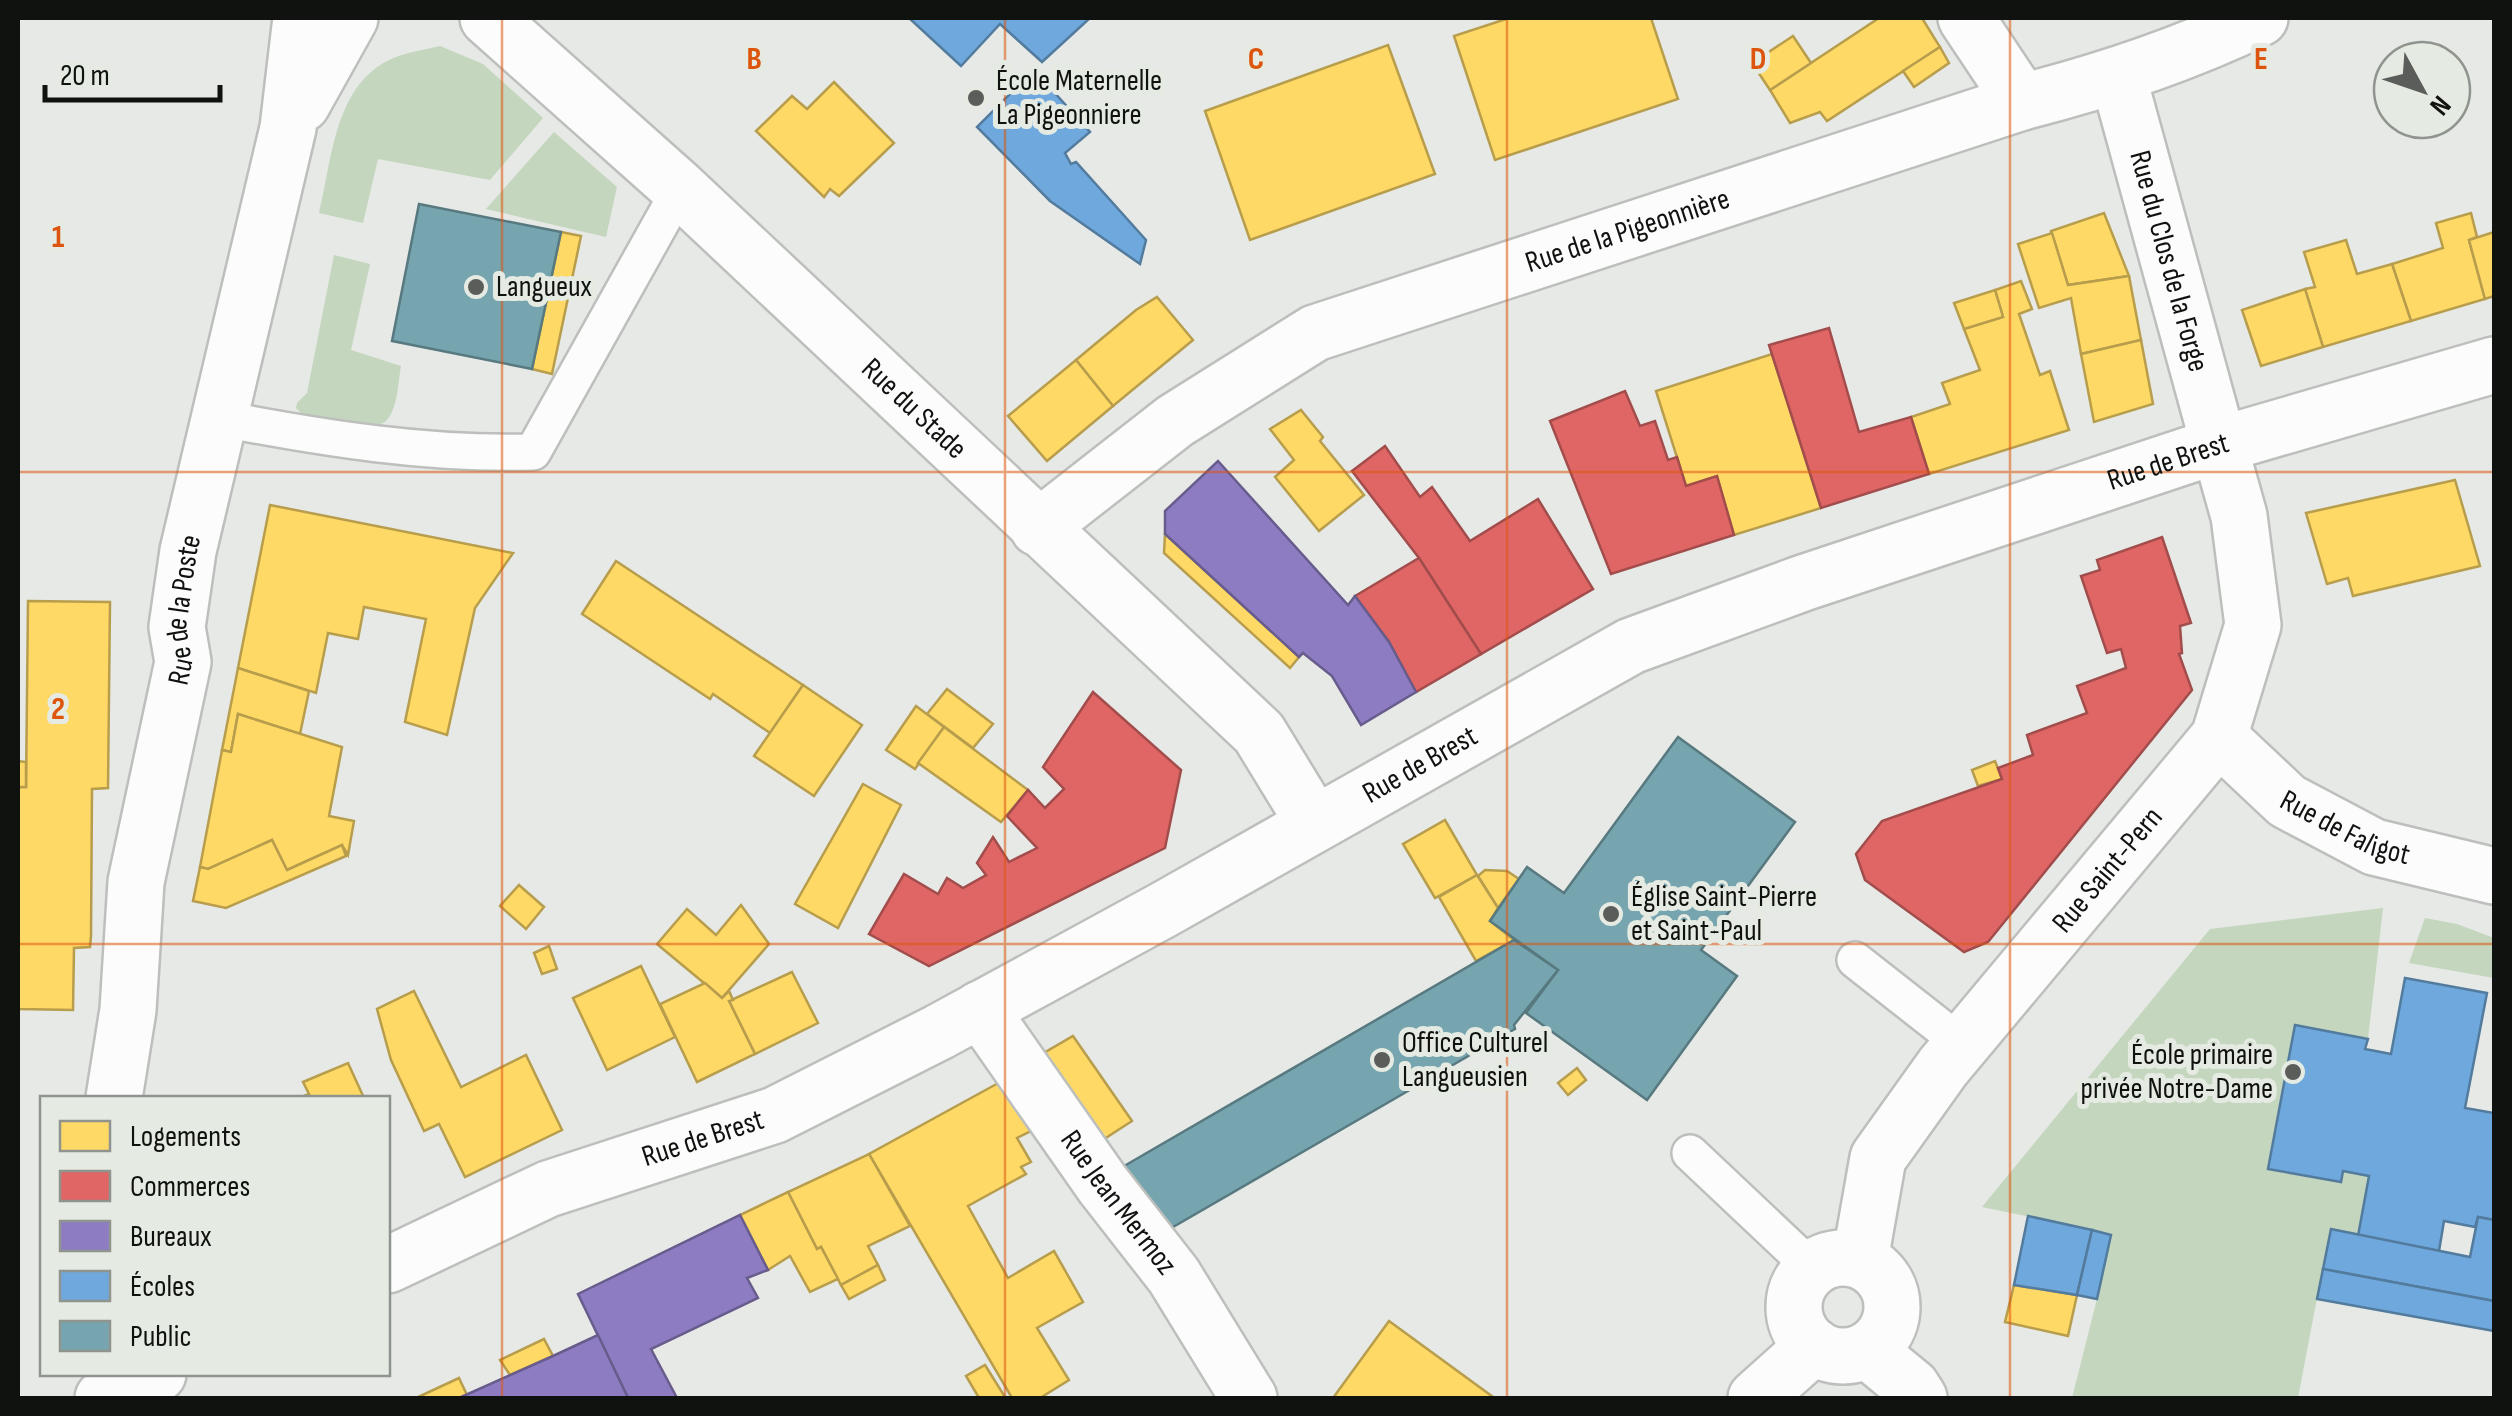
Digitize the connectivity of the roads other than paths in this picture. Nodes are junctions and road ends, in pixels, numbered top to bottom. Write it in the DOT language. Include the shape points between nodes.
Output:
graph roads {
  1 [pos="301,18"];
  2 [pos="350,18"];
  3 [pos="488,18"];
  4 [pos="1966,18"];
  5 [pos="2260,18"];
  6 [pos="2118,76"];
  7 [pos="2022,102"];
  8 [pos="288,128"];
  9 [pos="680,189"];
  10 [pos="2494,365"];
  11 [pos="218,418"];
  12 [pos="2220,445"];
  13 [pos="1038,528"];
  14 [pos="2218,736"];
  15 [pos="1314,823"];
  16 [pos="2494,876"];
  17 [pos="1855,960"];
  18 [pos="980,1010"];
  19 [pos="1962,1044"];
  20 [pos="114,1096"];
  21 [pos="1690,1153"];
  22 [pos="390,1264"];
  23 [pos="1836,1264"];
  24 [pos="1840,1348"];
  25 [pos="1249,1398"];
  26 [pos="1756,1398"];
  27 [pos="1919,1398"];
  1 -- 8 [label="street, Rue de la Poste"];
  2 -- 8 [label="street, Rue de la Poste"];
  3 -- 9 [label="street, Rue du Stade"];
  4 -- 7 [label="street"];
  5 -- 6 [label="street, Rue de la Pigeonnière"];
  6 -- 7 [label="street, Rue de la Pigeonnière"];
  6 -- 12 [label="street, Rue du Clos de la Forge"];
  7 -- 13 [label="street, Rue de la Pigeonnière" via="1315,333 1175,422"];
  8 -- 11 [label="street, Rue de la Poste"];
  9 -- 11 [label="lane" via="533,452 474,454"];
  9 -- 13 [label="street, Rue du Stade"];
  10 -- 12 [label="street, Rue de Brest"];
  11 -- 20 [label="street, Rue de la Poste" via="188,551 177,626 182,662 136,882"];
  12 -- 14 [label="street, Rue Saint-Pern" via="2239,516 2253,625"];
  12 -- 15 [label="street, Rue de Brest" via="1630,646"];
  13 -- 15 [label="street, Rue du Stade" via="1258,732"];
  14 -- 16 [label="street, Rue de Faligot" via="2287,801 2374,847"];
  14 -- 19 [label="street, Rue Saint-Pern"];
  15 -- 18 [label="street, Rue de Brest"];
  17 -- 19 [label="lane"];
  18 -- 22 [label="street, Rue de Brest" via="775,1115 548,1189"];
  18 -- 25 [label="street, Rue Jean Mermoz" via="1174,1276"];
  19 -- 23 [label="street, Rue Saint-Pern" via="1878,1158"];
  21 -- 23 [label="lane"];
  23 -- 24 [label="street" via="1800,1283 1794,1310 1798,1328"];
  23 -- 24 [label="street" via="1884,1280 1891,1295 1888,1328"];
  24 -- 26 [label="street"];
  24 -- 27 [label="street" via="1912,1387"];
}
